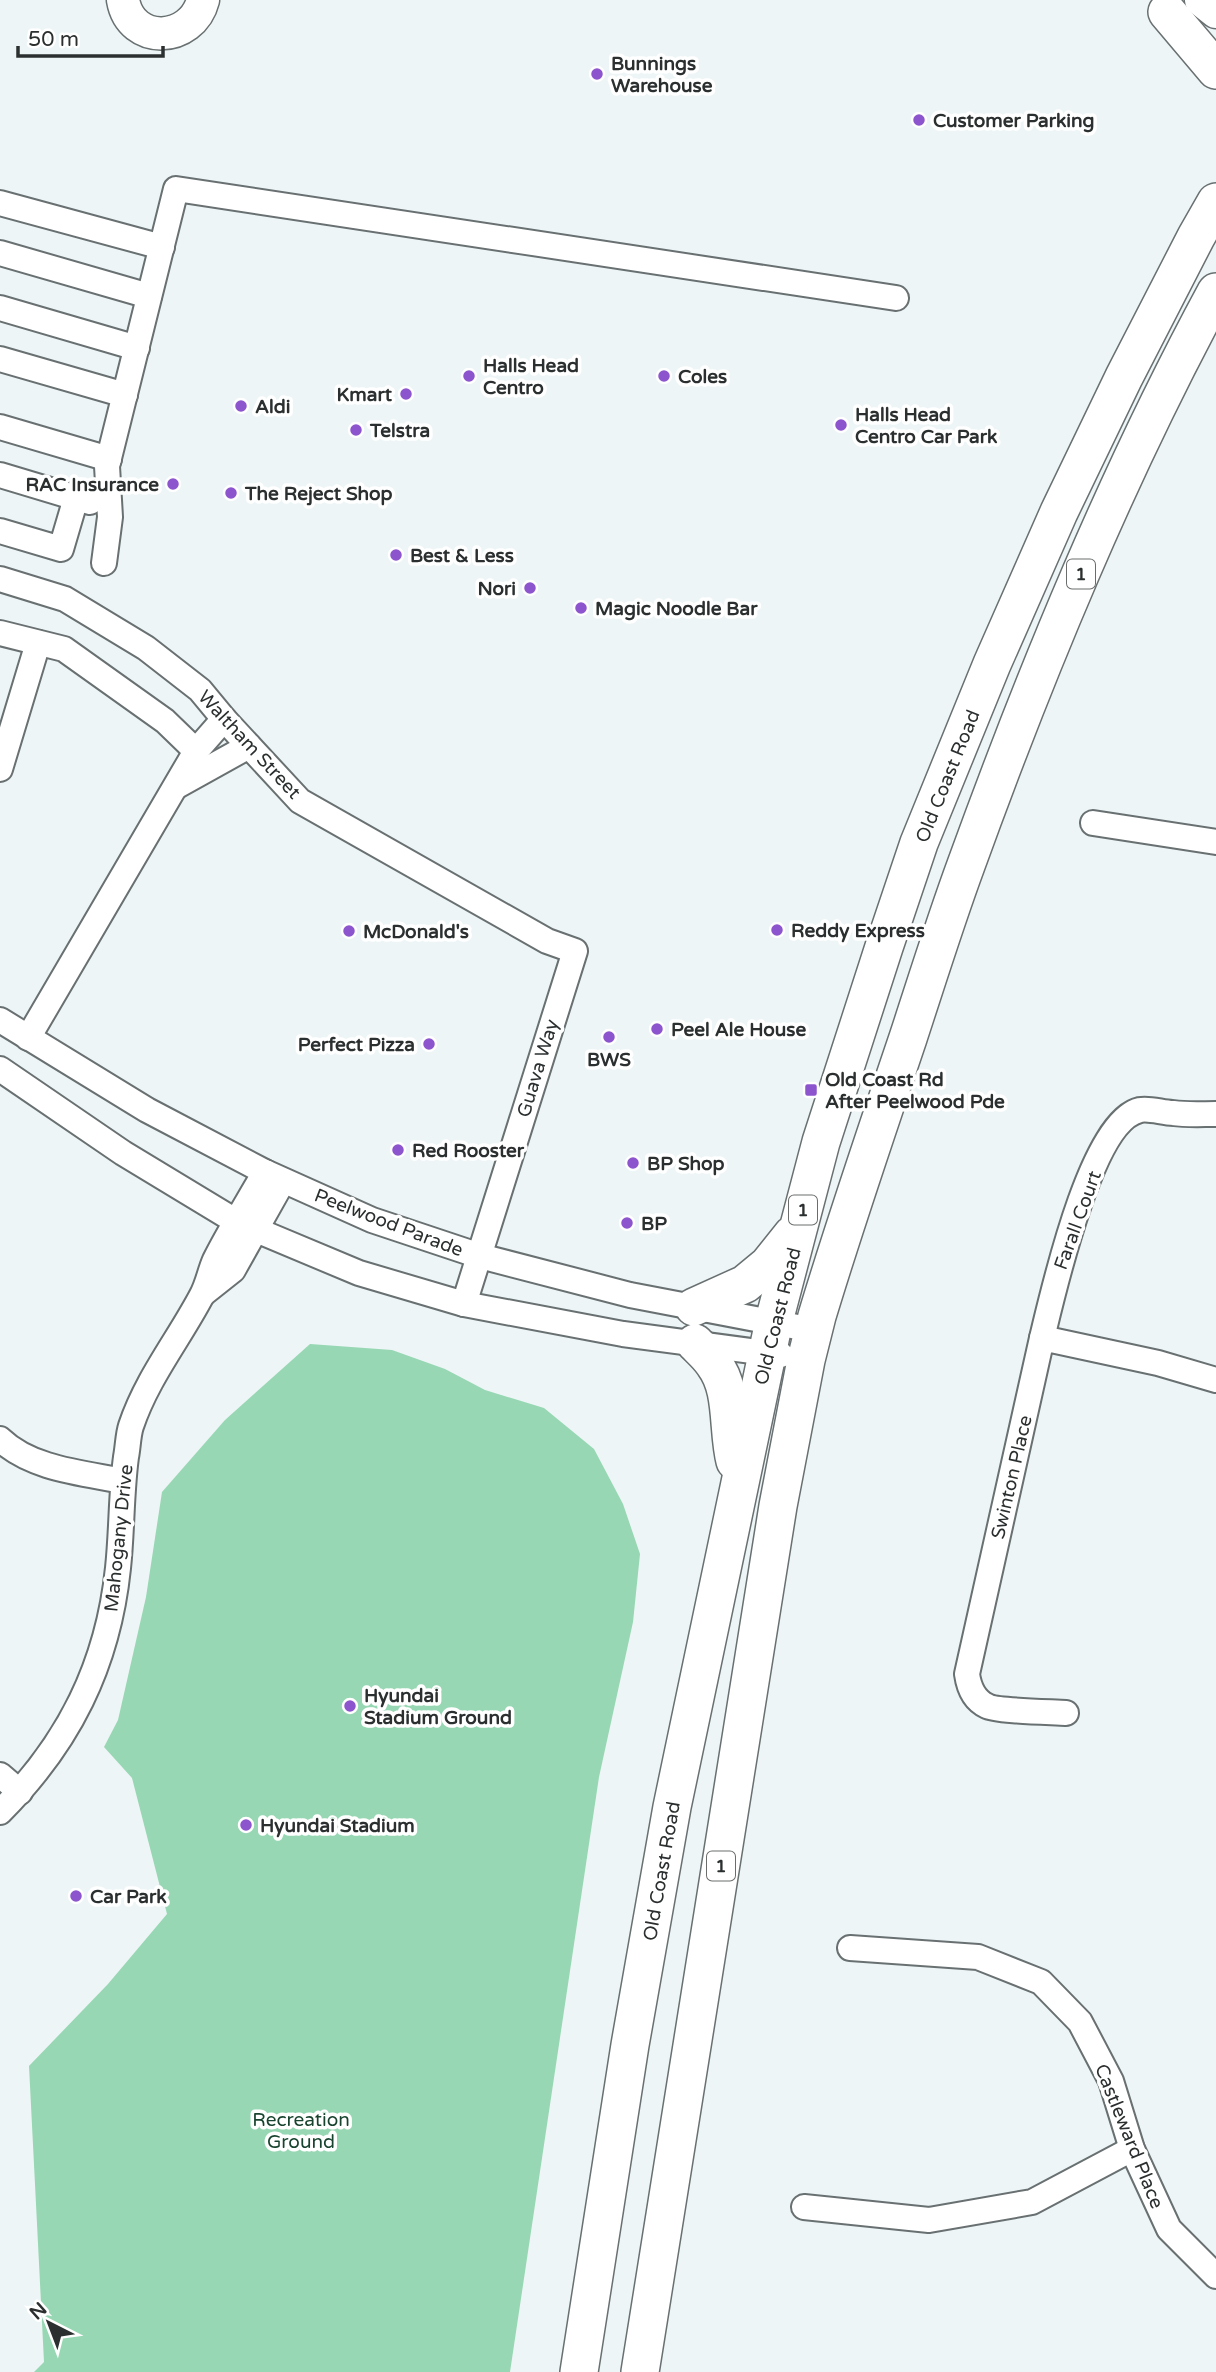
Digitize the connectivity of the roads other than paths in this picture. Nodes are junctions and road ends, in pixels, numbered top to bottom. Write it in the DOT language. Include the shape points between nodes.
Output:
graph roads {
  1 [pos="123,0"];
  2 [pos="203,0"];
  3 [pos="1201,0"];
  4 [pos="1159,6"];
  5 [pos="1216,12"];
  6 [pos="1216,47"];
  7 [pos="1216,70"];
  8 [pos="1216,176"];
  9 [pos="1216,202"];
  10 [pos="0,203"];
  11 [pos="1196,237"];
  12 [pos="162,247"];
  13 [pos="0,253"];
  14 [pos="1216,292"];
  15 [pos="149,296"];
  16 [pos="896,298"];
  17 [pos="0,308"];
  18 [pos="136,348"];
  19 [pos="0,359"];
  20 [pos="125,395"];
  21 [pos="0,427"];
  22 [pos="109,459"];
  23 [pos="0,475"];
  24 [pos="76,498"];
  25 [pos="110,508"];
  26 [pos="0,531"];
  27 [pos="104,564"];
  28 [pos="0,579"];
  29 [pos="0,633"];
  30 [pos="38,643"];
  31 [pos="224,719"];
  32 [pos="249,746"];
  33 [pos="196,751"];
  34 [pos="0,769"];
  35 [pos="176,787"];
  36 [pos="1093,823"];
  37 [pos="1216,842"];
  38 [pos="575,951"];
  39 [pos="0,1020"];
  40 [pos="28,1038"];
  41 [pos="0,1069"];
  42 [pos="1216,1114"];
  43 [pos="274,1177"];
  44 [pos="799,1226"];
  45 [pos="246,1227"];
  46 [pos="480,1256"];
  47 [pos="464,1304"];
  48 [pos="694,1307"];
  49 [pos="771,1337"];
  50 [pos="1042,1338"];
  51 [pos="695,1343"];
  52 [pos="810,1345"];
  53 [pos="1216,1380"];
  54 [pos="0,1439"];
  55 [pos="740,1479"];
  56 [pos="123,1480"];
  57 [pos="1066,1713"];
  58 [pos="0,1774"];
  59 [pos="20,1792"];
  60 [pos="0,1812"];
  61 [pos="850,1948"];
  62 [pos="1132,2149"];
  63 [pos="804,2207"];
  64 [pos="1216,2276"];
  65 [pos="579,2372"];
  66 [pos="640,2372"];
  1 -- 2 [label="main road" via="133,21 146,31 162,34 191,23"];
  3 -- 5 [label="main road"];
  4 -- 6 [label="main road"];
  4 -- 7 [label="highway"];
  8 -- 11 [label="highway"];
  9 -- 11 [label="highway, Old Coast Road / 1"];
  10 -- 12 [label="street"];
  11 -- 44 [label="highway, Old Coast Road / 1" via="1059,512 924,831 830,1116"];
  12 -- 15 [label="street"];
  12 -- 16 [label="street" via="176,189"];
  13 -- 15 [label="street"];
  14 -- 52 [label="highway, Old Coast Road / 1" via="1118,488 1001,772 966,865"];
  15 -- 18 [label="street"];
  17 -- 18 [label="street"];
  18 -- 20 [label="street"];
  19 -- 20 [label="street"];
  20 -- 22 [label="street"];
  21 -- 22 [label="street"];
  22 -- 25 [label="street"];
  23 -- 24 [label="street"];
  24 -- 25 [label="street"];
  24 -- 26 [label="street" via="61,550"];
  25 -- 27 [label="street"];
  28 -- 31 [label="street, Waltham Street" via="85,609 170,665 200,690"];
  29 -- 30 [label="street"];
  30 -- 33 [label="street" via="64,649 165,721"];
  30 -- 34 [label="street"];
  31 -- 32 [label="street, Waltham Street"];
  31 -- 33 [label="street"];
  32 -- 35 [label="street"];
  32 -- 38 [label="street, Waltham Street" via="300,801 547,941"];
  33 -- 35 [label="street"];
  35 -- 40 [label="street"];
  36 -- 37 [label="street"];
  38 -- 46 [label="street, Guava Way"];
  39 -- 40 [label="street, Peelwood Parade"];
  40 -- 43 [label="street, Peelwood Parade" via="147,1110"];
  41 -- 45 [label="street, Peelwood Parade" via="123,1153"];
  42 -- 50 [label="street, Farall Court" via="1140,1110 1124,1119 1110,1137 1083,1191 1062,1253"];
  43 -- 45 [label="street, Mahogany Drive"];
  43 -- 46 [label="street, Peelwood Parade" via="372,1220"];
  44 -- 48 [label="highway" via="768,1265 745,1284"];
  44 -- 49 [label="highway, Old Coast Road / 1"];
  45 -- 47 [label="street, Peelwood Parade" via="359,1273"];
  45 -- 56 [label="street, Mahogany Drive" via="233,1270 204,1293 146,1391 130,1427"];
  46 -- 47 [label="street, Guava Way"];
  46 -- 48 [label="street, Peelwood Parade" via="630,1296"];
  47 -- 51 [label="street, Peelwood Parade"];
  48 -- 49 [label="street, Peelwood Parade"];
  49 -- 51 [label="street, Peelwood Parade"];
  49 -- 52 [label="street, Peelwood Parade"];
  49 -- 55 [label="highway, Old Coast Road / 1"];
  50 -- 53 [label="street"];
  50 -- 57 [label="street, Swinton Place" via="968,1674 969,1688 988,1707"];
  51 -- 55 [label="highway" via="715,1364 723,1381"];
  52 -- 66 [label="highway, Old Coast Road / 1" via="778,1506"];
  54 -- 56 [label="street" via="36,1461"];
  55 -- 65 [label="highway, Old Coast Road / 1" via="672,1807"];
  56 -- 59 [label="street, Mahogany Drive" via="118,1570 95,1671 81,1704"];
  58 -- 59 [label="street"];
  59 -- 60 [label="street, Mahogany Drive"];
  61 -- 62 [label="street, Castleward Place" via="978,1957 1041,1982 1080,2022 1111,2081"];
  62 -- 63 [label="street" via="1032,2202 929,2220"];
  62 -- 64 [label="street, Castleward Place" via="1169,2229"];
}
